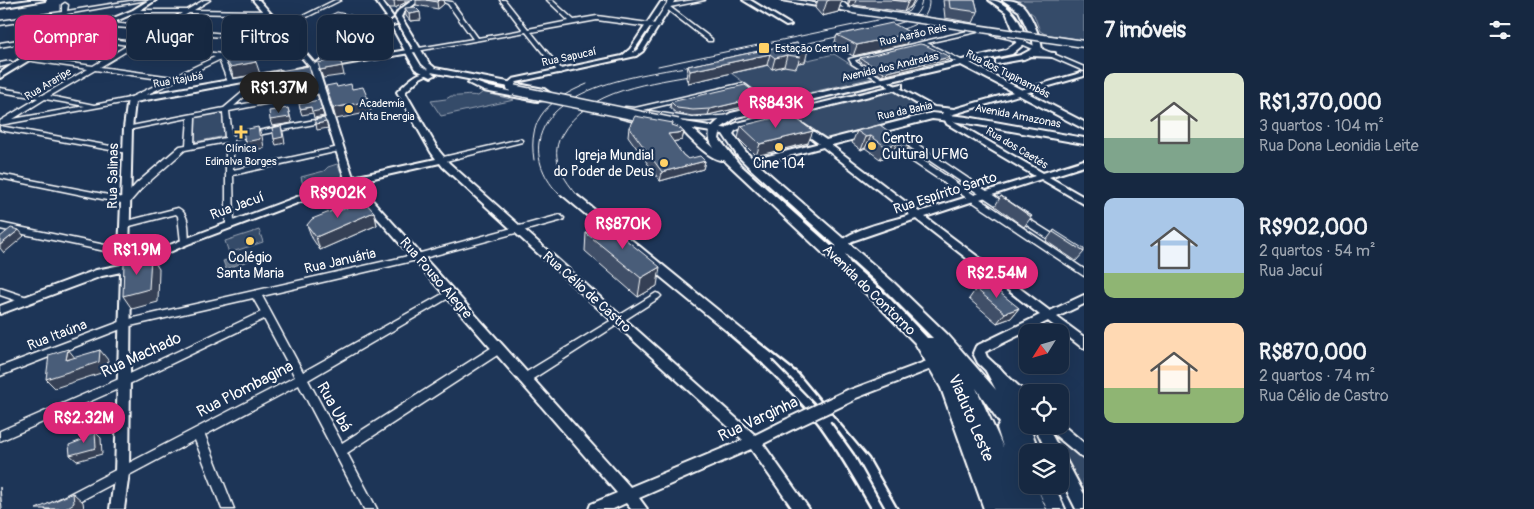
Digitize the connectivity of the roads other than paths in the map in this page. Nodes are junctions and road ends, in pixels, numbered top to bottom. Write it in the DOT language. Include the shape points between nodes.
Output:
graph roads {
  1 [pos="42,0"];
  2 [pos="147,0"];
  3 [pos="153,0"];
  4 [pos="208,0"];
  5 [pos="256,0"];
  6 [pos="339,0"];
  7 [pos="378,0"];
  8 [pos="409,0"];
  9 [pos="416,0"];
  10 [pos="440,0"];
  11 [pos="502,0"];
  12 [pos="550,0"];
  13 [pos="672,0"];
  14 [pos="703,0"];
  15 [pos="784,0"];
  16 [pos="993,0"];
  17 [pos="1008,0"];
  18 [pos="749,1"];
  19 [pos="842,2"];
  20 [pos="65,5"];
  21 [pos="0,6"];
  22 [pos="666,6"];
  23 [pos="831,7"];
  24 [pos="850,10"];
  25 [pos="135,11"];
  26 [pos="188,12"];
  27 [pos="63,13"];
  28 [pos="267,13"];
  29 [pos="183,15"];
  30 [pos="307,15"];
  31 [pos="117,16"];
  32 [pos="394,17"];
  33 [pos="117,18"];
  34 [pos="574,23"];
  35 [pos="0,24"];
  36 [pos="647,25"];
  37 [pos="788,25"];
  38 [pos="656,26"];
  39 [pos="975,28"];
  40 [pos="528,30"];
  41 [pos="1022,35"];
  42 [pos="954,36"];
  43 [pos="477,40"];
  44 [pos="710,40"];
  45 [pos="15,43"];
  46 [pos="922,43"];
  47 [pos="1084,43"];
  48 [pos="0,45"];
  49 [pos="127,48"];
  50 [pos="419,50"];
  51 [pos="410,51"];
  52 [pos="1035,51"];
  53 [pos="212,55"];
  54 [pos="1052,55"];
  55 [pos="220,56"];
  56 [pos="624,58"];
  57 [pos="307,59"];
  58 [pos="15,60"];
  59 [pos="23,60"];
  60 [pos="41,60"];
  61 [pos="852,60"];
  62 [pos="1004,61"];
  63 [pos="10,63"];
  64 [pos="963,63"];
  65 [pos="0,65"];
  66 [pos="95,67"];
  67 [pos="314,67"];
  68 [pos="974,68"];
  69 [pos="1084,69"];
  70 [pos="0,70"];
  71 [pos="560,70"];
  72 [pos="426,73"];
  73 [pos="1084,74"];
  74 [pos="0,76"];
  75 [pos="263,77"];
  76 [pos="172,80"];
  77 [pos="883,80"];
  78 [pos="231,82"];
  79 [pos="472,83"];
  80 [pos="513,86"];
  81 [pos="894,87"];
  82 [pos="0,90"];
  83 [pos="321,92"];
  84 [pos="1019,92"];
  85 [pos="148,95"];
  86 [pos="46,97"];
  87 [pos="132,100"];
  88 [pos="98,106"];
  89 [pos="772,106"];
  90 [pos="226,109"];
  91 [pos="784,109"];
  92 [pos="635,110"];
  93 [pos="950,114"];
  94 [pos="734,115"];
  95 [pos="192,116"];
  96 [pos="330,119"];
  97 [pos="764,120"];
  98 [pos="963,123"];
  99 [pos="1,125"];
  100 [pos="1084,126"];
  101 [pos="684,127"];
  102 [pos="128,128"];
  103 [pos="804,129"];
  104 [pos="713,130"];
  105 [pos="729,132"];
  106 [pos="229,138"];
  107 [pos="520,141"];
  108 [pos="1084,141"];
  109 [pos="824,144"];
  110 [pos="190,146"];
  111 [pos="339,149"];
  112 [pos="127,151"];
  113 [pos="442,160"];
  114 [pos="1084,163"];
  115 [pos="735,166"];
  116 [pos="755,167"];
  117 [pos="230,173"];
  118 [pos="0,176"];
  119 [pos="1042,176"];
  120 [pos="350,181"];
  121 [pos="985,194"];
  122 [pos="972,198"];
  123 [pos="126,201"];
  124 [pos="1084,201"];
  125 [pos="918,217"];
  126 [pos="560,218"];
  127 [pos="126,224"];
  128 [pos="230,225"];
  129 [pos="0,226"];
  130 [pos="518,229"];
  131 [pos="185,242"];
  132 [pos="841,243"];
  133 [pos="1064,246"];
  134 [pos="124,252"];
  135 [pos="417,257"];
  136 [pos="126,267"];
  137 [pos="847,267"];
  138 [pos="100,273"];
  139 [pos="1084,273"];
  140 [pos="0,291"];
  141 [pos="256,294"];
  142 [pos="449,294"];
  143 [pos="656,296"];
  144 [pos="1084,299"];
  145 [pos="27,300"];
  146 [pos="0,310"];
  147 [pos="266,314"];
  148 [pos="898,315"];
  149 [pos="1049,317"];
  150 [pos="617,320"];
  151 [pos="125,324"];
  152 [pos="943,339"];
  153 [pos="1084,343"];
  154 [pos="498,350"];
  155 [pos="935,363"];
  156 [pos="993,371"];
  157 [pos="0,372"];
  158 [pos="300,379"];
  159 [pos="524,379"];
  160 [pos="123,382"];
  161 [pos="1019,396"];
  162 [pos="1000,409"];
  163 [pos="198,432"];
  164 [pos="1063,434"];
  165 [pos="0,436"];
  166 [pos="754,442"];
  167 [pos="1028,444"];
  168 [pos="1019,450"];
  169 [pos="340,451"];
  170 [pos="1084,452"];
  171 [pos="122,473"];
  172 [pos="1069,480"];
  173 [pos="627,494"];
  174 [pos="1033,494"];
  175 [pos="1049,494"];
  176 [pos="52,509"];
  177 [pos="117,509"];
  178 [pos="228,509"];
  179 [pos="371,509"];
  180 [pos="596,509"];
  181 [pos="640,509"];
  182 [pos="802,509"];
  183 [pos="993,509"];
  184 [pos="1008,509"];
  185 [pos="1023,509"];
  186 [pos="1037,509"];
  187 [pos="1056,509"];
  188 [pos="1084,509"];
  1 -- 21 [label="street"];
  2 -- 27 [label="street"];
  2 -- 31 [label="main road"];
  3 -- 25 [label="main road"];
  4 -- 26 [label="street, Rua Araripe"];
  5 -- 28 [label="street, Rua Pouso Alegre"];
  6 -- 30 [label="street"];
  7 -- 32 [label="street"];
  8 -- 32 [label="main road" via="393,12"];
  9 -- 32 [label="main road"];
  10 -- 43 [label="street" via="450,3"];
  11 -- 40 [label="street"];
  12 -- 34 [label="street"];
  13 -- 22 [label="street"];
  14 -- 22 [label="street"];
  15 -- 23 [label="street"];
  16 -- 41 [label="main road" via="1002,5"];
  17 -- 41 [label="main road" via="1020,7"];
  18 -- 37 [label="street"];
  19 -- 23 [label="street"];
  19 -- 24 [label="street"];
  20 -- 27 [label="street"];
  22 -- 36 [label="street"];
  22 -- 38 [label="street"];
  22 -- 44 [label="street"];
  23 -- 24 [label="street"];
  24 -- 47 [label="street, bridge"];
  25 -- 26 [label="street"];
  25 -- 33 [label="main road"];
  26 -- 28 [label="street"];
  26 -- 29 [label="street, Rua Araripe"];
  27 -- 35 [label="street"];
  32 -- 50 [label="main road"];
  32 -- 51 [label="main road"];
  32 -- 67 [label="street"];
  34 -- 36 [label="street, Rua Itajubá" via="603,18"];
  34 -- 40 [label="street, Rua Itajubá"];
  36 -- 38 [label="street, Rua Itajubá"];
  36 -- 56 [label="street"];
  38 -- 56 [label="street, Rua Sapucaí" via="640,51"];
  39 -- 41 [label="street"];
  39 -- 42 [label="street, Rua Aarão Reis"];
  39 -- 42 [label="street" via="945,22 944,26"];
  40 -- 43 [label="street, Rua Itajubá"];
  40 -- 71 [label="street"];
  41 -- 47 [label="street"];
  41 -- 52 [label="main road"];
  41 -- 62 [label="main road, Avenida dos Andradas" via="1024,52"];
  41 -- 64 [label="main road, Avenida dos Andradas" via="1016,48 1009,52"];
  42 -- 46 [label="street, Rua Aarão Reis"];
  43 -- 50 [label="street, Rua Itajubá"];
  45 -- 48 [label="street"];
  46 -- 61 [label="street, Rua Aarão Reis"];
  46 -- 64 [label="street, Rua dos Tupinambás"];
  49 -- 66 [label="street, Rua Araripe"];
  50 -- 51 [label="street, Rua Itajubá"];
  50 -- 80 [label="main road" via="433,70"];
  51 -- 67 [label="street, Rua Itajubá"];
  51 -- 72 [label="main road" via="418,67"];
  52 -- 54 [label="main road, Avenida dos Andradas"];
  52 -- 62 [label="main road, Avenida dos Andradas"];
  53 -- 55 [label="street"];
  54 -- 69 [label="street"];
  55 -- 76 [label="street"];
  55 -- 78 [label="street"];
  56 -- 71 [label="street, Rua Sapucaí"];
  57 -- 67 [label="street, Rua Pouso Alegre"];
  58 -- 63 [label="main road"];
  59 -- 74 [label="main road"];
  60 -- 66 [label="street"];
  61 -- 77 [label="street"];
  62 -- 68 [label="main road, Avenida dos Andradas"];
  63 -- 65 [label="street"];
  63 -- 70 [label="main road"];
  64 -- 68 [label="main road, Rua dos Tupinambás"];
  64 -- 77 [label="main road, Avenida dos Andradas"];
  66 -- 76 [label="street"];
  66 -- 86 [label="street, Rua Araripe"];
  67 -- 75 [label="street, Rua Itajubá"];
  67 -- 83 [label="street, Rua Pouso Alegre"];
  68 -- 81 [label="main road, Avenida dos Andradas"];
  68 -- 84 [label="main road, Rua dos Tupinambás"];
  71 -- 80 [label="street, Rua Sapucaí"];
  72 -- 79 [label="main road"];
  72 -- 113 [label="street, Rua Célio de Castro" via="401,92"];
  73 -- 84 [label="street, Rua da Bahia"];
  75 -- 78 [label="street, Rua Itajubá"];
  75 -- 90 [label="street"];
  76 -- 85 [label="street"];
  77 -- 81 [label="street"];
  77 -- 91 [label="main road, Avenida dos Andradas"];
  78 -- 85 [label="street, Rua Itajubá"];
  79 -- 80 [label="main road"];
  79 -- 80 [label="main road" via="537,99 547,94"];
  80 -- 101 [label="main road, bridge"];
  81 -- 91 [label="main road, Avenida dos Andradas"];
  81 -- 93 [label="street" via="932,109"];
  82 -- 86 [label="street"];
  83 -- 90 [label="street"];
  83 -- 96 [label="street, Rua Pouso Alegre"];
  84 -- 93 [label="street, Rua da Bahia"];
  84 -- 100 [label="main road, Rua dos Tupinambás"];
  85 -- 87 [label="street, Rua Itajubá"];
  86 -- 88 [label="street"];
  86 -- 99 [label="street, Rua Araripe"];
  87 -- 88 [label="street, Rua Itajubá"];
  87 -- 102 [label="street, Rua Salinas"];
  88 -- 99 [label="street, Rua Itajubá"];
  89 -- 91 [label="main road, Avenida dos Andradas"];
  89 -- 92 [label="street" via="744,85"];
  89 -- 94 [label="main road, Avenida dos Andradas"];
  90 -- 95 [label="street"];
  90 -- 106 [label="street"];
  91 -- 97 [label="main road, Avenida dos Andradas"];
  91 -- 103 [label="main road"];
  92 -- 94 [label="street" via="701,121"];
  92 -- 101 [label="street" via="627,108 622,117"];
  93 -- 98 [label="main road, Avenida Amazonas"];
  93 -- 109 [label="main road, Rua da Bahia"];
  94 -- 104 [label="main road, Avenida dos Andradas" via="717,124"];
  95 -- 102 [label="street"];
  95 -- 110 [label="street"];
  96 -- 106 [label="street"];
  96 -- 111 [label="street, Rua Pouso Alegre"];
  97 -- 103 [label="main road" via="785,121"];
  97 -- 105 [label="main road, Avenida dos Andradas" via="740,125"];
  98 -- 108 [label="main road, Avenida Amazonas"];
  98 -- 119 [label="street, Rua dos Caetés"];
  99 -- 112 [label="street"];
  101 -- 104 [label="main road"];
  101 -- 115 [label="main road"];
  102 -- 112 [label="street, Rua Salinas"];
  103 -- 109 [label="main road"];
  104 -- 105 [label="main road"];
  104 -- 115 [label="main road, Avenida do Contorno" via="713,140"];
  105 -- 116 [label="main road, Avenida do Contorno" via="732,141"];
  106 -- 110 [label="street"];
  106 -- 117 [label="street"];
  107 -- 113 [label="street, Rua Jacuí"];
  109 -- 116 [label="street, Rua da Bahia" via="763,160"];
  109 -- 125 [label="street"];
  110 -- 123 [label="street" via="176,152"];
  111 -- 117 [label="street"];
  111 -- 120 [label="street, Rua Pouso Alegre"];
  112 -- 123 [label="street, Rua Salinas"];
  113 -- 120 [label="street, Rua Jacuí"];
  113 -- 130 [label="street, Rua Célio de Castro"];
  114 -- 119 [label="street, Rua Espírito Santo"];
  115 -- 137 [label="main road, Avenida do Contorno"];
  116 -- 132 [label="main road, Avenida do Contorno"];
  117 -- 128 [label="street"];
  118 -- 123 [label="street"];
  119 -- 121 [label="street, Rua Espírito Santo"];
  119 -- 124 [label="street, Rua dos Caetés"];
  120 -- 128 [label="street, Rua Jacuí"];
  120 -- 135 [label="street, Rua Pouso Alegre"];
  121 -- 122 [label="street, Rua Espírito Santo"];
  121 -- 122 [label="street" via="911,144 900,140 893,142"];
  121 -- 133 [label="street"];
  122 -- 125 [label="street, Rua Espírito Santo"];
  122 -- 139 [label="street"];
  123 -- 127 [label="street, Rua Salinas"];
  125 -- 132 [label="street, Rua Espírito Santo"];
  125 -- 149 [label="street"];
  126 -- 130 [label="street, Rua Januária"];
  127 -- 131 [label="street" via="178,211 182,215"];
  127 -- 134 [label="street, Rua Salinas"];
  128 -- 131 [label="street, Rua Jacuí"];
  129 -- 134 [label="street"];
  130 -- 135 [label="street, Rua Januária"];
  130 -- 150 [label="street, Rua Célio de Castro"];
  131 -- 136 [label="street, Rua Jacuí"];
  132 -- 137 [label="street" via="840,258"];
  132 -- 152 [label="main road, Avenida do Contorno"];
  134 -- 136 [label="street, Rua Salinas"];
  134 -- 138 [label="street"];
  135 -- 141 [label="street, Rua Januária"];
  135 -- 142 [label="street, Rua Pouso Alegre"];
  136 -- 138 [label="street, Rua Jacuí"];
  136 -- 151 [label="street, Rua Salinas"];
  137 -- 148 [label="main road, Avenida do Contorno"];
  138 -- 145 [label="street, Rua Jacuí"];
  140 -- 145 [label="street"];
  141 -- 147 [label="street, Rua Ubá"];
  141 -- 151 [label="street, Rua Januária"];
  142 -- 154 [label="street, Rua Pouso Alegre"];
  142 -- 158 [label="street, Rua Plombagina"];
  143 -- 150 [label="street"];
  144 -- 149 [label="street"];
  145 -- 146 [label="street, Rua Jacuí"];
  147 -- 158 [label="street, Rua Ubá"];
  147 -- 160 [label="street, Rua Machado"];
  148 -- 155 [label="main road, Avenida do Contorno" via="920,339"];
  148 -- 184 [label="main road, Viaduto Leste" via="924,336 947,362"];
  149 -- 153 [label="street"];
  149 -- 156 [label="street" via="980,348 982,360"];
  150 -- 159 [label="street"];
  150 -- 166 [label="street, Rua Célio de Castro"];
  151 -- 157 [label="street, Rua Itaúna"];
  151 -- 160 [label="street, Rua Salinas"];
  152 -- 162 [label="main road, Avenida do Contorno"];
  152 -- 185 [label="main road, Viaduto Leste"];
  154 -- 159 [label="street, Rua Pouso Alegre"];
  154 -- 169 [label="street"];
  155 -- 166 [label="street, Rua Varginha, bridge" via="851,395"];
  155 -- 183 [label="main road, Avenida do Contorno" via="948,386"];
  156 -- 161 [label="street"];
  156 -- 167 [label="main road"];
  158 -- 163 [label="street, Rua Plombagina"];
  158 -- 169 [label="street, Rua Ubá"];
  159 -- 173 [label="street, Rua Pouso Alegre"];
  160 -- 165 [label="street, Rua Machado"];
  160 -- 171 [label="street, Rua Salinas"];
  162 -- 168 [label="main road, Viaduto Leste"];
  163 -- 171 [label="street, Rua Plombagina"];
  163 -- 178 [label="street"];
  164 -- 170 [label="street"];
  166 -- 173 [label="street, Rua Varginha"];
  166 -- 182 [label="street, Rua Célio de Castro"];
  169 -- 179 [label="street, Rua Ubá"];
  171 -- 176 [label="street, Rua Plombagina"];
  171 -- 177 [label="street, Rua Salinas"];
  172 -- 188 [label="street"];
  173 -- 180 [label="street, Rua Varginha"];
  173 -- 181 [label="street, Rua Pouso Alegre"];
  174 -- 186 [label="main road, Viaduto Leste"];
  175 -- 187 [label="main road"];
}
